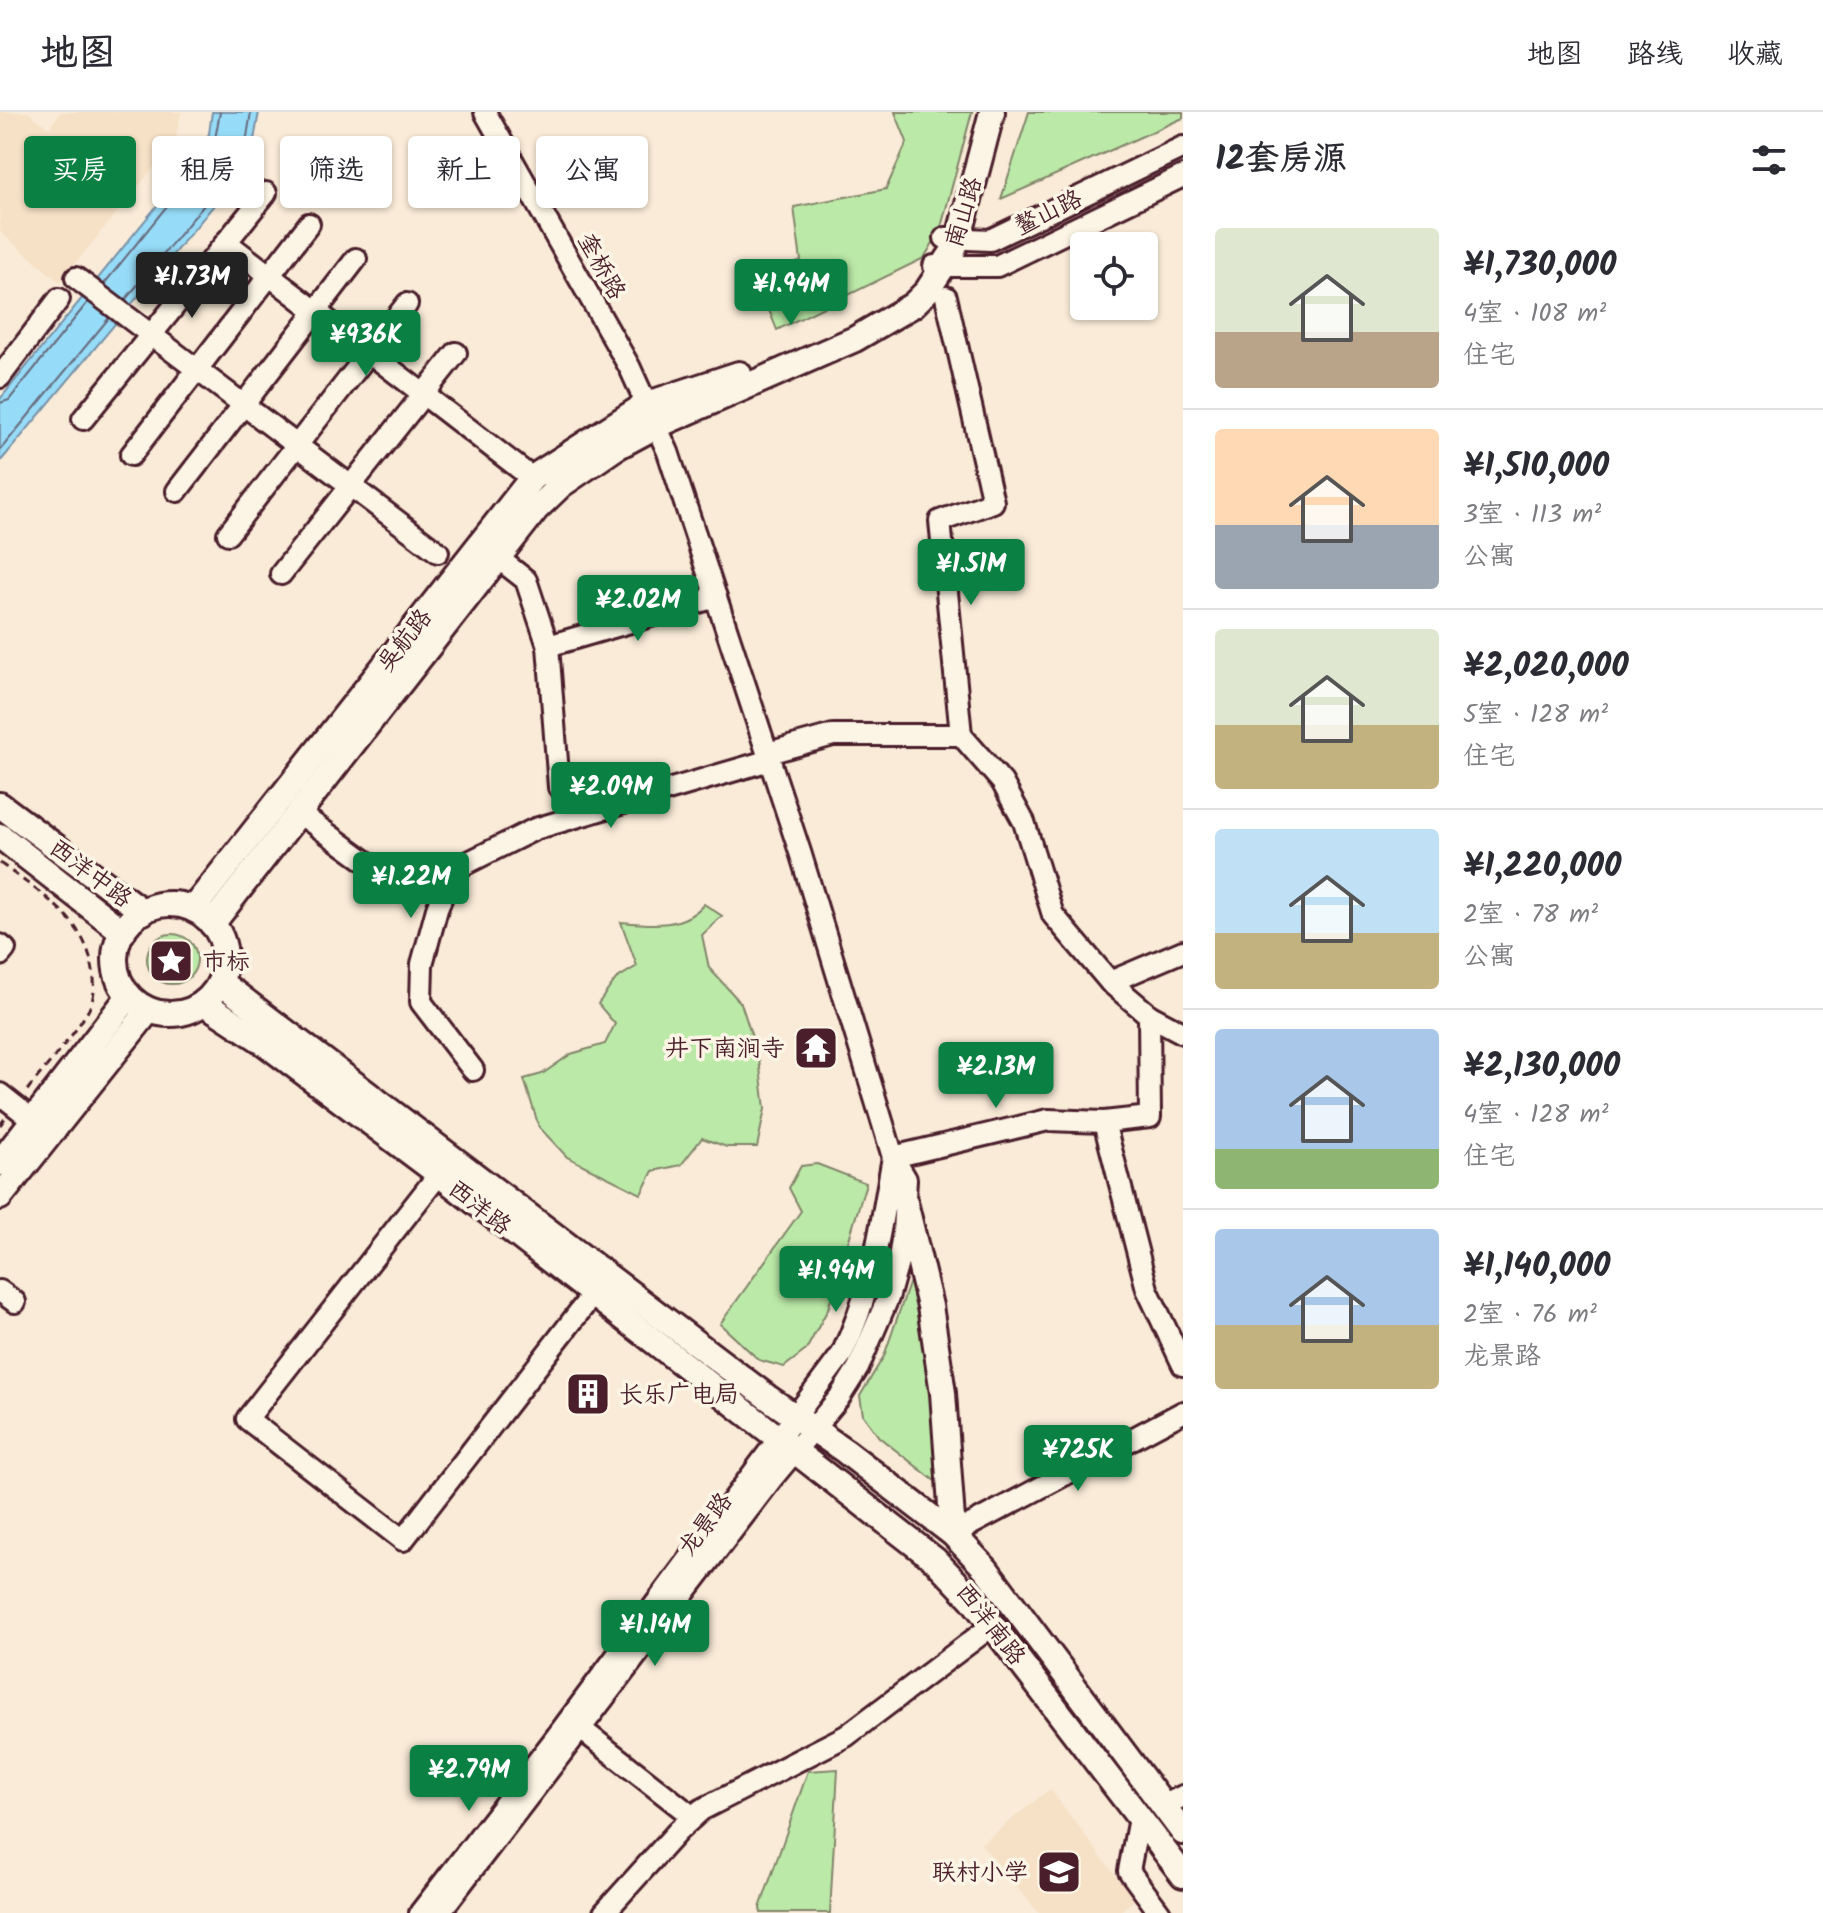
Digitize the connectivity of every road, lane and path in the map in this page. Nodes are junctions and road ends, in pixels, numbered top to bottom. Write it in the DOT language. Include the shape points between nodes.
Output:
graph roads {
  1 [pos="485,112"];
  2 [pos="980,112"];
  3 [pos="992,112"];
  4 [pos="1183,147"];
  5 [pos="1183,176"];
  6 [pos="266,193"];
  7 [pos="309,224"];
  8 [pos="951,238"];
  9 [pos="226,242"];
  10 [pos="356,259"];
  11 [pos="937,266"];
  12 [pos="269,276"];
  13 [pos="83,284"];
  14 [pos="946,297"];
  15 [pos="59,299"];
  16 [pos="407,304"];
  17 [pos="316,311"];
  18 [pos="150,336"];
  19 [pos="369,353"];
  20 [pos="456,353"];
  21 [pos="196,371"];
  22 [pos="0,377"];
  23 [pos="423,394"];
  24 [pos="243,406"];
  25 [pos="651,415"];
  26 [pos="83,419"];
  27 [pos="296,446"];
  28 [pos="131,455"];
  29 [pos="532,478"];
  30 [pos="350,487"];
  31 [pos="177,491"];
  32 [pos="228,534"];
  33 [pos="438,552"];
  34 [pos="498,558"];
  35 [pos="281,574"];
  36 [pos="716,597"];
  37 [pos="548,646"];
  38 [pos="961,735"];
  39 [pos="769,756"];
  40 [pos="559,787"];
  41 [pos="0,805"];
  42 [pos="299,813"];
  43 [pos="2,849"];
  44 [pos="62,851"];
  45 [pos="244,864"];
  46 [pos="46,872"];
  47 [pos="443,875"];
  48 [pos="193,909"];
  49 [pos="143,912"];
  50 [pos="212,924"];
  51 [pos="123,932"];
  52 [pos="0,945"];
  53 [pos="1183,951"];
  54 [pos="0,955"];
  55 [pos="220,982"];
  56 [pos="1110,982"];
  57 [pos="139,1003"];
  58 [pos="204,1003"];
  59 [pos="1149,1015"];
  60 [pos="266,1030"];
  61 [pos="1183,1033"];
  62 [pos="473,1070"];
  63 [pos="78,1081"];
  64 [pos="16,1106"];
  65 [pos="1104,1122"];
  66 [pos="0,1125"];
  67 [pos="893,1157"];
  68 [pos="0,1163"];
  69 [pos="439,1174"];
  70 [pos="0,1197"];
  71 [pos="905,1202"];
  72 [pos="593,1294"];
  73 [pos="1183,1365"];
  74 [pos="767,1397"];
  75 [pos="1183,1412"];
  76 [pos="753,1417"];
  77 [pos="804,1424"];
  78 [pos="788,1444"];
  79 [pos="953,1534"];
  80 [pos="993,1625"];
  81 [pos="581,1729"];
  82 [pos="1173,1801"];
  83 [pos="693,1817"];
  84 [pos="1139,1818"];
  85 [pos="1183,1832"];
  86 [pos="1183,1875"];
  87 [pos="420,1913"];
  88 [pos="439,1913"];
  89 [pos="604,1913"];
  90 [pos="1160,1913"];
  1 -- 25 [label="street, 奎桥路" via="630,368"];
  2 -- 8 [label="main road, 南山路"];
  3 -- 8 [label="main road, 南山路"];
  4 -- 8 [label="street, 鳌山路" via="990,240"];
  5 -- 11 [label="street, 鳌山路" via="997,266"];
  6 -- 9 [label="street"];
  7 -- 12 [label="street"];
  8 -- 11 [label="main road, 南山路"];
  9 -- 12 [label="street"];
  9 -- 18 [label="street"];
  10 -- 17 [label="street"];
  11 -- 25 [label="main road, 南山路" via="913,305 866,333"];
  12 -- 17 [label="street"];
  12 -- 21 [label="street"];
  13 -- 18 [label="street"];
  14 -- 38 [label="street" via="993,502 940,521"];
  15 -- 22 [label="street"];
  16 -- 19 [label="street"];
  17 -- 19 [label="street"];
  17 -- 24 [label="street"];
  18 -- 21 [label="street"];
  18 -- 26 [label="street"];
  19 -- 23 [label="street"];
  19 -- 27 [label="street"];
  20 -- 23 [label="street"];
  21 -- 24 [label="street"];
  21 -- 28 [label="street"];
  23 -- 29 [label="street"];
  23 -- 30 [label="street"];
  24 -- 27 [label="street"];
  24 -- 31 [label="street"];
  25 -- 29 [label="main road, 吴航路"];
  25 -- 34 [label="main road, 吴航路" via="561,485"];
  25 -- 36 [label="street, 奎桥路"];
  27 -- 30 [label="street"];
  27 -- 32 [label="street"];
  29 -- 45 [label="main road, 吴航路"];
  30 -- 33 [label="street"];
  30 -- 35 [label="street"];
  34 -- 37 [label="street" via="526,580"];
  34 -- 42 [label="main road, 吴航路"];
  36 -- 37 [label="street"];
  36 -- 39 [label="street, 奎桥路"];
  37 -- 40 [label="street"];
  38 -- 39 [label="street" via="833,735"];
  38 -- 56 [label="street" via="1002,782 1024,822 1053,915"];
  39 -- 47 [label="street" via="535,829"];
  39 -- 67 [label="street, 龙景路"];
  41 -- 44 [label="main road, 西洋中路"];
  42 -- 45 [label="main road, 吴航路"];
  42 -- 47 [label="street" via="390,879 430,871"];
  43 -- 46 [label="main road, 西洋中路"];
  43 -- 64 [label="path" via="79,929 95,991 88,1012"];
  44 -- 46 [label="main road"];
  44 -- 49 [label="main road, 西洋中路"];
  45 -- 48 [label="main road, 吴航路"];
  45 -- 50 [label="main road, 吴航路"];
  46 -- 51 [label="main road, 西洋中路"];
  47 -- 62 [label="street" via="446,886 422,964 421,1002"];
  48 -- 49 [label="main road" via="164,905"];
  48 -- 50 [label="main road"];
  49 -- 51 [label="main road"];
  50 -- 55 [label="main road" via="224,952"];
  51 -- 57 [label="main road" via="116,965 120,982"];
  52 -- 54 [label="street" via="5,949"];
  53 -- 56 [label="street"];
  55 -- 58 [label="main road"];
  55 -- 60 [label="main road, 西洋路"];
  56 -- 59 [label="street"];
  57 -- 58 [label="main road" via="177,1013"];
  57 -- 63 [label="main road"];
  58 -- 60 [label="main road, 西洋路"];
  59 -- 61 [label="street"];
  59 -- 65 [label="street" via="1150,1117"];
  60 -- 69 [label="main road, 西洋路"];
  60 -- 74 [label="main road, 西洋路"];
  63 -- 64 [label="main road"];
  63 -- 70 [label="main road"];
  64 -- 66 [label="path"];
  64 -- 68 [label="main road"];
  65 -- 67 [label="street" via="1048,1120"];
  65 -- 73 [label="street" via="1147,1289"];
  67 -- 71 [label="street, 龙景路" via="906,1179"];
  67 -- 77 [label="street" via="877,1257 855,1326"];
  69 -- 72 [label="main road, 西洋路"];
  69 -- 72 [label="street" via="247,1419 403,1540"];
  71 -- 77 [label="street, 龙景路" via="899,1259 888,1298 858,1368 839,1398"];
  71 -- 79 [label="main road" via="933,1321"];
  72 -- 76 [label="main road, 西洋路"];
  74 -- 77 [label="main road, 西洋南路"];
  75 -- 79 [label="street"];
  76 -- 78 [label="main road, 西洋南路"];
  77 -- 78 [label="street, 龙景路"];
  77 -- 79 [label="main road, 西洋南路"];
  78 -- 80 [label="main road, 西洋南路" via="952,1574"];
  78 -- 81 [label="street, 龙景路"];
  78 -- 87 [label="street"];
  79 -- 82 [label="main road, 西洋南路"];
  80 -- 83 [label="street" via="846,1736"];
  80 -- 84 [label="main road, 西洋南路"];
  81 -- 83 [label="street"];
  81 -- 88 [label="street, 龙景路"];
  82 -- 85 [label="main road, 西洋南路"];
  83 -- 89 [label="street"];
  84 -- 86 [label="main road, 西洋南路"];
  84 -- 90 [label="street" via="1129,1871"];
}
